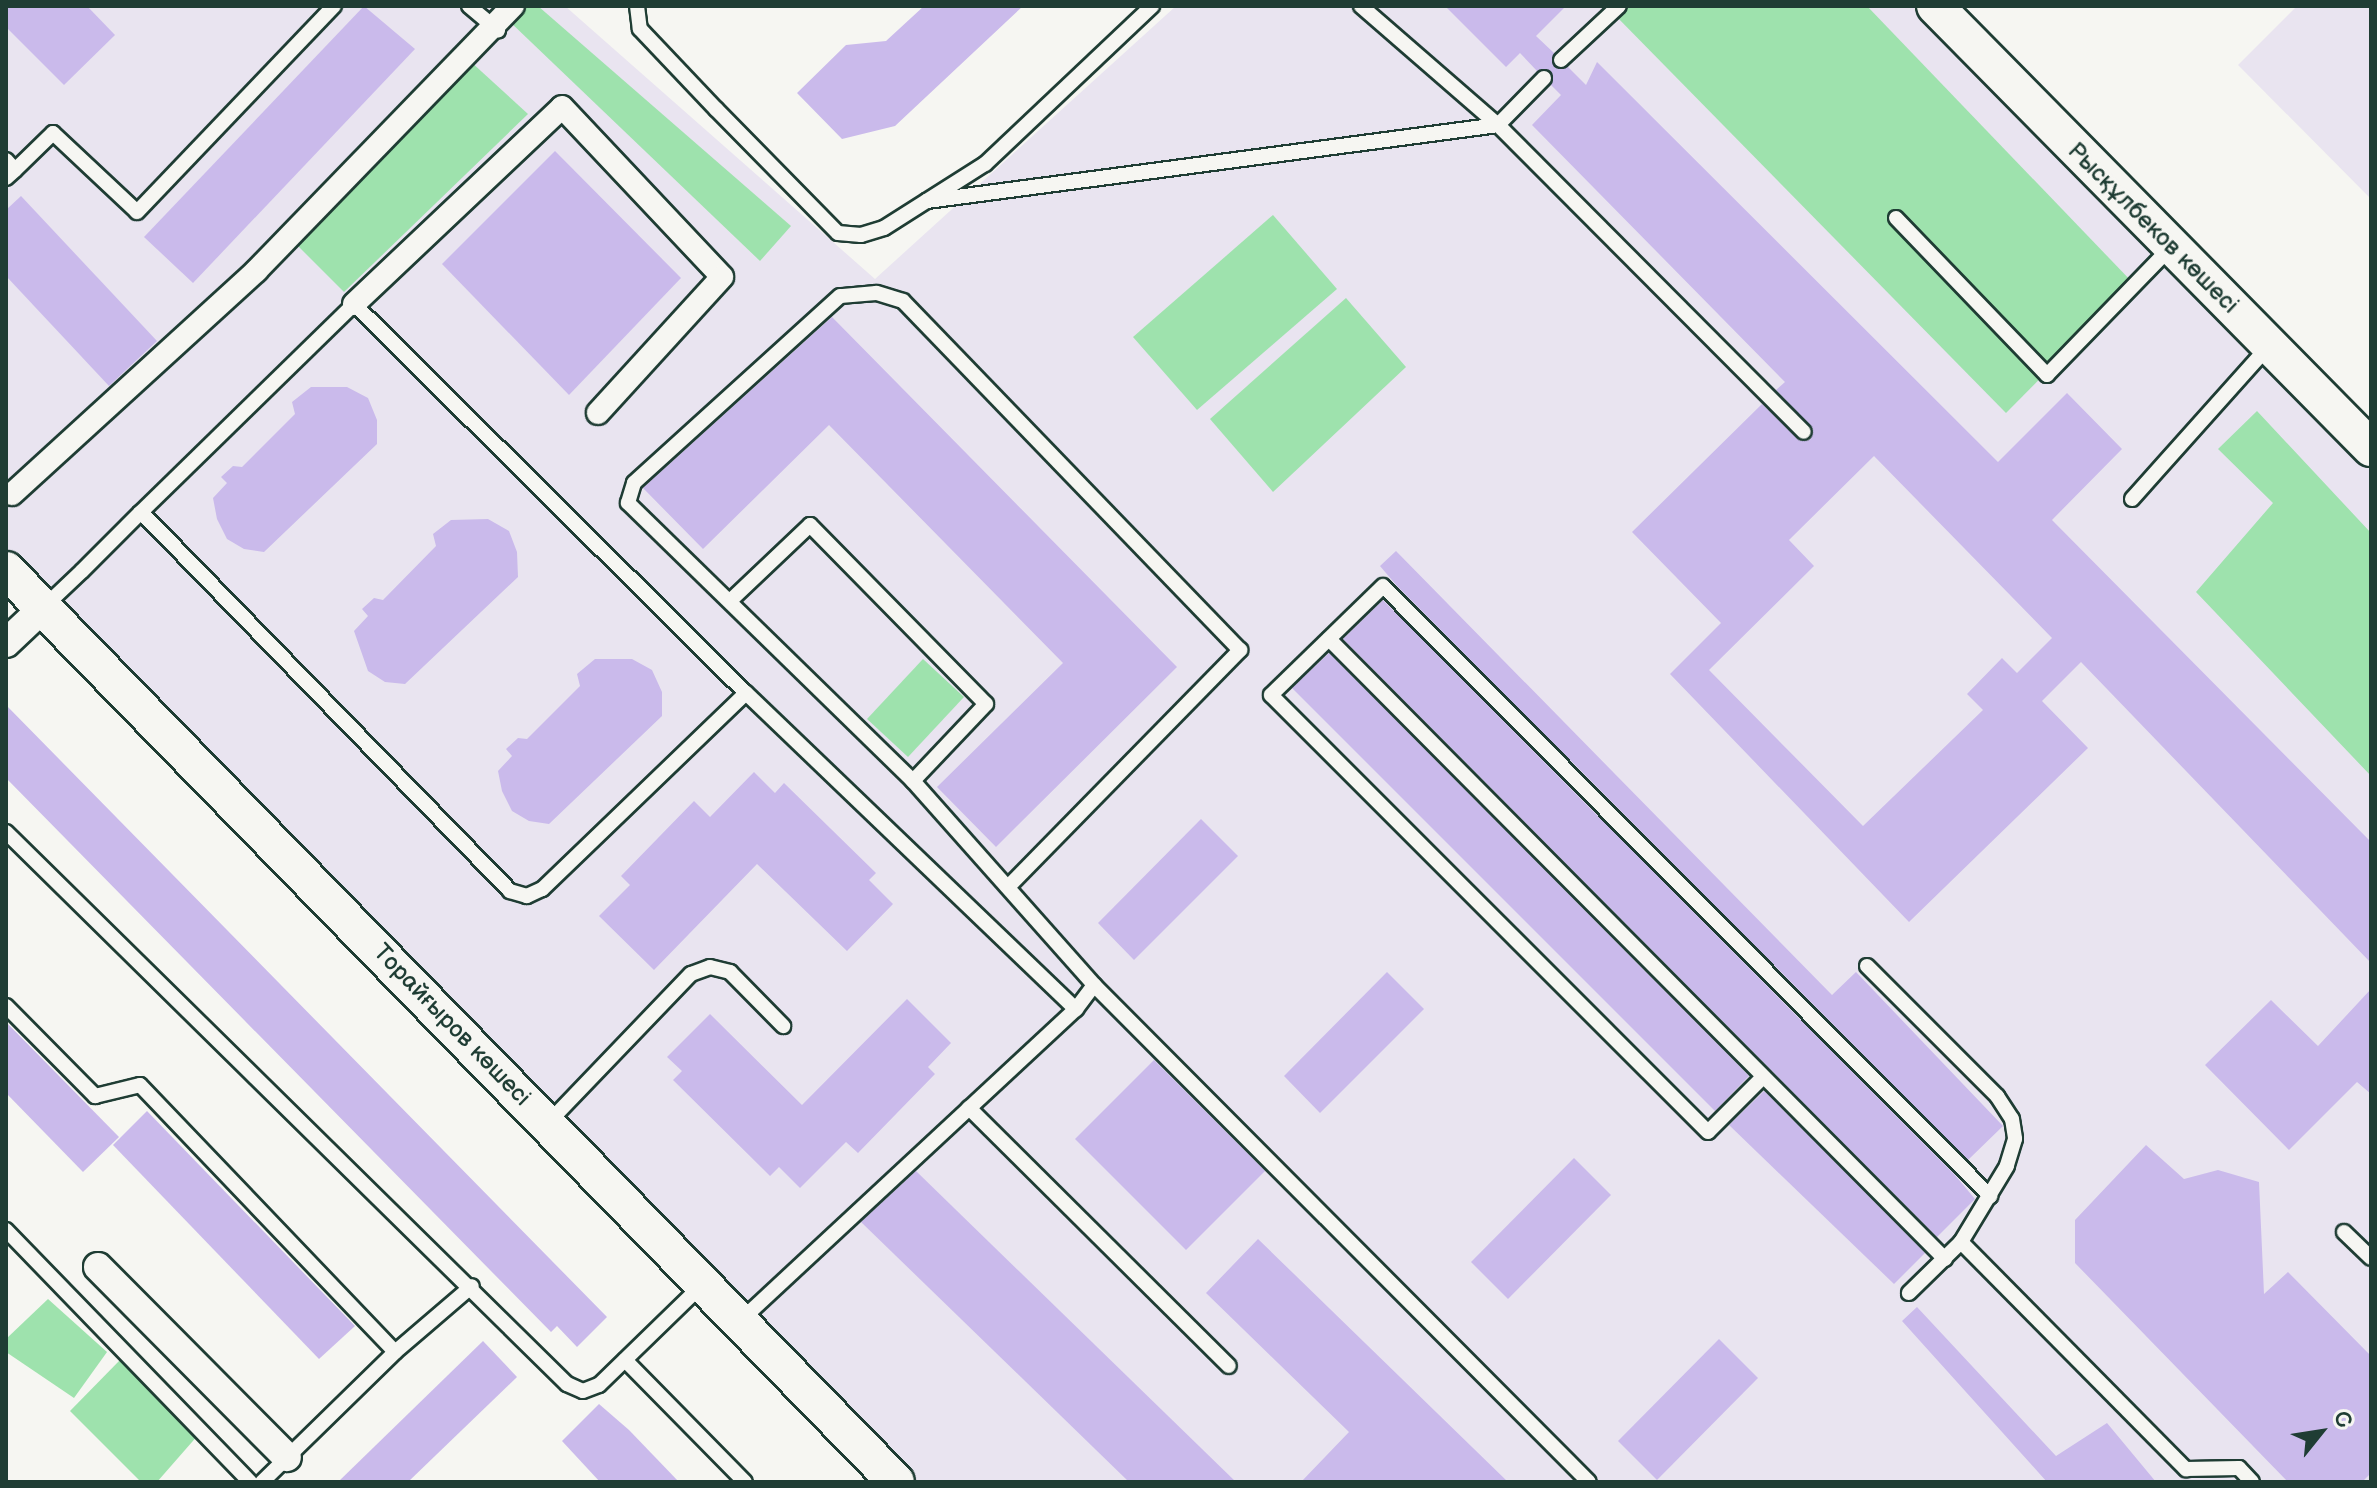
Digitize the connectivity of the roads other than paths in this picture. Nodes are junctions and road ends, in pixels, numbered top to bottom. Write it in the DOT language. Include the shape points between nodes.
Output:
graph roads {
  1 [pos="334,6"];
  2 [pos="469,6"];
  3 [pos="513,6"];
  4 [pos="637,6"];
  5 [pos="1152,6"];
  6 [pos="1361,6"];
  7 [pos="1619,6"];
  8 [pos="1935,6"];
  9 [pos="496,28"];
  10 [pos="1561,60"];
  11 [pos="1544,78"];
  12 [pos="1498,125"];
  13 [pos="9,169"];
  14 [pos="922,202"];
  15 [pos="1896,218"];
  16 [pos="2171,247"];
  17 [pos="354,304"];
  18 [pos="2269,346"];
  19 [pos="598,413"];
  20 [pos="1804,432"];
  21 [pos="2371,448"];
  22 [pos="12,494"];
  23 [pos="2132,499"];
  24 [pos="141,512"];
  25 [pos="6,570"];
  26 [pos="731,600"];
  27 [pos="43,608"];
  28 [pos="1329,639"];
  29 [pos="6,643"];
  30 [pos="746,693"];
  31 [pos="913,781"];
  32 [pos="6,832"];
  33 [pos="1008,887"];
  34 [pos="1867,966"];
  35 [pos="1094,985"];
  36 [pos="6,1006"];
  37 [pos="1076,1009"];
  38 [pos="783,1026"];
  39 [pos="1762,1078"];
  40 [pos="969,1108"];
  41 [pos="547,1124"];
  42 [pos="1990,1196"];
  43 [pos="6,1230"];
  44 [pos="2344,1232"];
  45 [pos="1961,1242"];
  46 [pos="2371,1258"];
  47 [pos="1945,1259"];
  48 [pos="98,1267"];
  49 [pos="703,1284"];
  50 [pos="472,1286"];
  51 [pos="1909,1293"];
  52 [pos="740,1321"];
  53 [pos="395,1352"];
  54 [pos="625,1360"];
  55 [pos="1229,1366"];
  56 [pos="287,1457"];
  57 [pos="250,1482"];
  58 [pos="262,1482"];
  59 [pos="745,1482"];
  60 [pos="896,1482"];
  61 [pos="1589,1482"];
  62 [pos="2252,1482"];
  1 -- 13 [label="lane" via="137,212 53,133"];
  2 -- 9 [label="lane"];
  3 -- 9 [label="street"];
  4 -- 14 [label="lane" via="640,29 838,233 861,235 884,228"];
  5 -- 14 [label="lane" via="985,164"];
  6 -- 12 [label="lane"];
  7 -- 10 [label="lane"];
  8 -- 16 [label="street, Рысқұлбеков көшесі"];
  9 -- 22 [label="street" via="256,271"];
  11 -- 12 [label="lane"];
  12 -- 14 [label="lane"];
  12 -- 20 [label="lane"];
  15 -- 16 [label="lane" via="2047,375"];
  16 -- 18 [label="street, Рысқұлбеков көшесі"];
  17 -- 19 [label="street" via="562,107 722,277"];
  17 -- 24 [label="lane"];
  17 -- 30 [label="lane"];
  18 -- 21 [label="street, Рысқұлбеков көшесі"];
  18 -- 23 [label="lane"];
  24 -- 27 [label="lane"];
  24 -- 30 [label="lane" via="510,891 527,896 542,889"];
  25 -- 27 [label="street, Торайғыров көшесі"];
  26 -- 31 [label="lane"];
  26 -- 31 [label="lane" via="810,525 986,704"];
  26 -- 33 [label="lane" via="631,507 629,491 826,305 858,293 903,301 1240,650"];
  27 -- 29 [label="street"];
  27 -- 41 [label="street, Торайғыров көшесі"];
  28 -- 39 [label="lane"];
  28 -- 39 [label="lane" via="1271,695 1708,1132"];
  28 -- 42 [label="lane" via="1383,586"];
  30 -- 37 [label="lane"];
  31 -- 33 [label="lane"];
  32 -- 50 [label="lane"];
  33 -- 35 [label="lane"];
  34 -- 42 [label="lane" via="1997,1096 2012,1119 2015,1139"];
  35 -- 37 [label="lane"];
  35 -- 61 [label="lane"];
  36 -- 53 [label="lane" via="95,1096 140,1085"];
  37 -- 40 [label="lane"];
  38 -- 41 [label="lane" via="730,972 710,967 691,974"];
  39 -- 47 [label="lane"];
  40 -- 52 [label="lane"];
  40 -- 55 [label="lane"];
  41 -- 49 [label="street, Торайғыров көшесі"];
  42 -- 45 [label="lane"];
  43 -- 57 [label="lane"];
  44 -- 46 [label="lane"];
  45 -- 47 [label="lane"];
  45 -- 62 [label="lane" via="2186,1469 2239,1468"];
  47 -- 51 [label="lane"];
  48 -- 56 [label="street"];
  49 -- 52 [label="street, Торайғыров көшесі"];
  49 -- 54 [label="lane"];
  50 -- 53 [label="lane"];
  50 -- 54 [label="lane" via="567,1384 583,1391 599,1385"];
  52 -- 60 [label="street, Торайғыров көшесі"];
  53 -- 56 [label="lane"];
  54 -- 59 [label="lane"];
  56 -- 58 [label="lane"];
}
